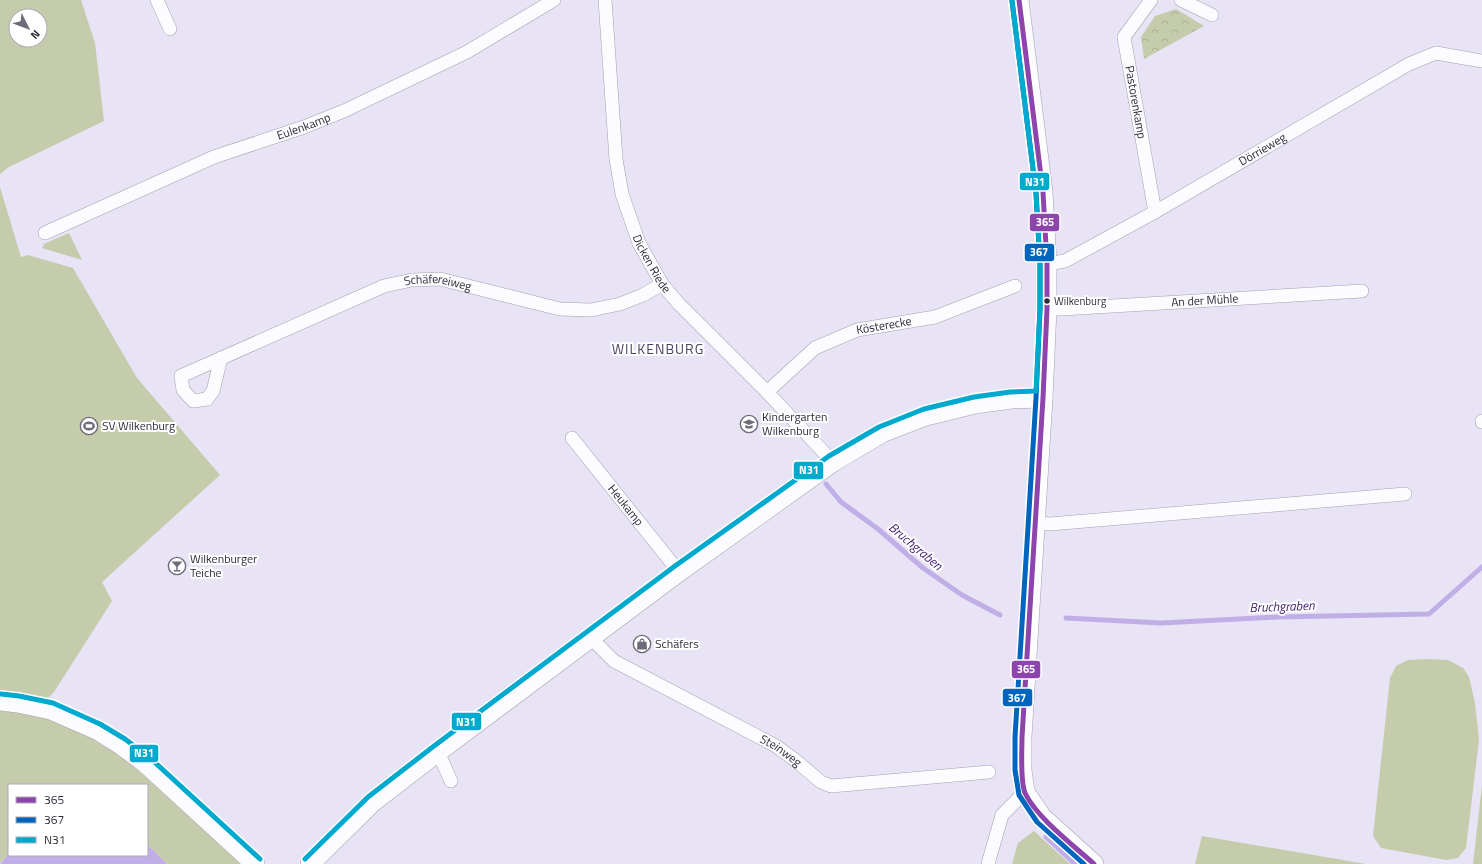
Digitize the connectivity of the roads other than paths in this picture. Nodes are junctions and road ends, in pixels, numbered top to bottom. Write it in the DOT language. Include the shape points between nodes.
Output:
graph roads {
  1 [pos="157,0"];
  2 [pos="554,0"];
  3 [pos="605,0"];
  4 [pos="1019,0"];
  5 [pos="1151,0"];
  6 [pos="1180,0"];
  7 [pos="1212,15"];
  8 [pos="170,29"];
  9 [pos="1482,61"];
  10 [pos="1155,212"];
  11 [pos="45,233"];
  12 [pos="1047,264"];
  13 [pos="662,284"];
  14 [pos="1015,286"];
  15 [pos="1362,291"];
  16 [pos="1047,308"];
  17 [pos="221,358"];
  18 [pos="767,392"];
  19 [pos="1043,398"];
  20 [pos="572,438"];
  21 [pos="833,462"];
  22 [pos="1405,494"];
  23 [pos="1036,523"];
  24 [pos="679,572"];
  25 [pos="591,638"];
  26 [pos="0,701"];
  27 [pos="438,752"];
  28 [pos="989,772"];
  29 [pos="450,781"];
  30 [pos="1025,792"];
  31 [pos="255,864"];
  32 [pos="310,864"];
  33 [pos="988,864"];
  34 [pos="1094,864"];
  1 -- 8 [label="street"];
  2 -- 11 [label="street, Eulenkamp" via="467,52 344,111 214,157"];
  3 -- 13 [label="street, Dicken Riede" via="616,159 622,194 639,243"];
  4 -- 12 [label="street" via="1043,192"];
  5 -- 10 [label="street, Pastorenkamp" via="1124,37"];
  6 -- 7 [label="street"];
  9 -- 10 [label="street, Dörrieweg" via="1436,54 1410,64"];
  10 -- 12 [label="street, Dörrieweg" via="1065,261"];
  12 -- 16 [label="street"];
  13 -- 17 [label="street, Schäfereiweg" via="620,304 591,310 560,309 440,279 412,280 384,286"];
  13 -- 18 [label="street, Dicken Riede"];
  14 -- 18 [label="street, Kösterecke" via="934,317 857,330 815,348"];
  15 -- 16 [label="street, An der Mühle"];
  16 -- 19 [label="street"];
  18 -- 21 [label="street, Dicken Riede"];
  19 -- 21 [label="street" via="982,403 926,416 882,433"];
  19 -- 23 [label="street"];
  20 -- 24 [label="street, Heukamp"];
  21 -- 24 [label="street"];
  22 -- 23 [label="street" via="1058,524"];
  23 -- 30 [label="street" via="1022,736"];
  24 -- 25 [label="street"];
  25 -- 27 [label="street"];
  25 -- 28 [label="street, Steinweg" via="614,660 776,746 821,782 831,786"];
  26 -- 31 [label="street" via="51,710 97,730 122,745 144,762"];
  27 -- 29 [label="street"];
  27 -- 32 [label="street" via="373,802"];
  30 -- 33 [label="street" via="1002,815"];
  30 -- 34 [label="street" via="1042,817"];
}
